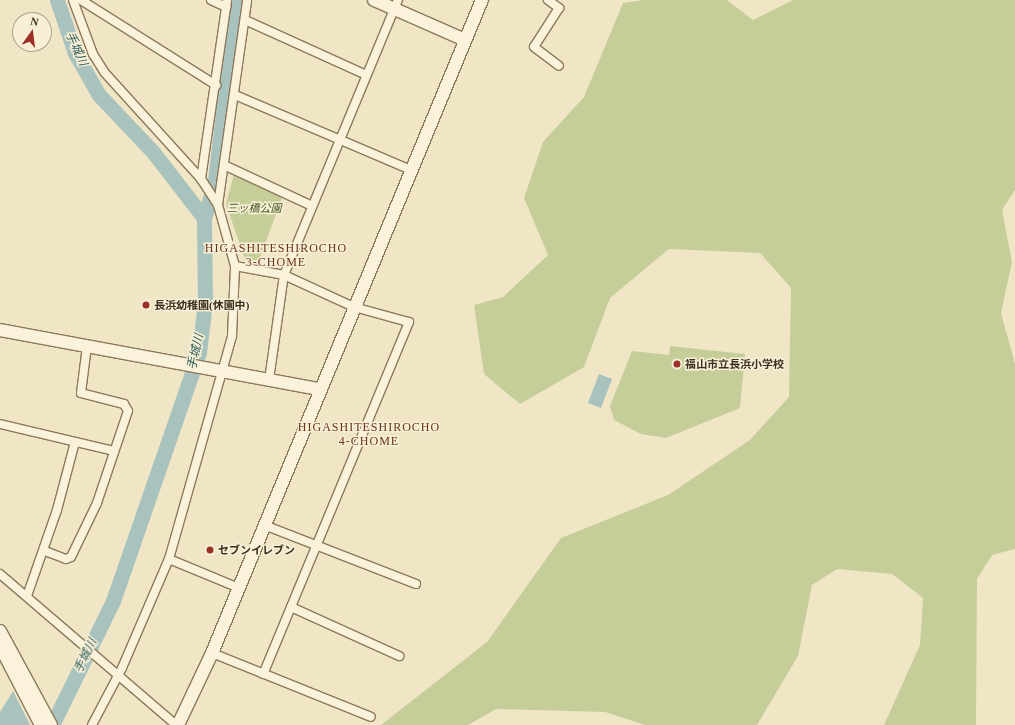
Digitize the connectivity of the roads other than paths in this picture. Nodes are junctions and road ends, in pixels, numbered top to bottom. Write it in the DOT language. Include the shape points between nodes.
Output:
graph roads {
  1 [pos="73,0"];
  2 [pos="81,0"];
  3 [pos="211,0"];
  4 [pos="247,0"];
  5 [pos="374,0"];
  6 [pos="482,0"];
  7 [pos="548,0"];
  8 [pos="226,3"];
  9 [pos="396,4"];
  10 [pos="245,20"];
  11 [pos="465,40"];
  12 [pos="559,66"];
  13 [pos="366,75"];
  14 [pos="216,85"];
  15 [pos="235,95"];
  16 [pos="339,140"];
  17 [pos="226,166"];
  18 [pos="411,170"];
  19 [pos="203,183"];
  20 [pos="218,204"];
  21 [pos="312,206"];
  22 [pos="235,266"];
  23 [pos="284,275"];
  24 [pos="354,306"];
  25 [pos="0,330"];
  26 [pos="87,346"];
  27 [pos="222,371"];
  28 [pos="269,380"];
  29 [pos="319,389"];
  30 [pos="0,424"];
  31 [pos="75,442"];
  32 [pos="114,451"];
  33 [pos="264,526"];
  34 [pos="316,545"];
  35 [pos="44,551"];
  36 [pos="169,559"];
  37 [pos="0,574"];
  38 [pos="416,584"];
  39 [pos="239,588"];
  40 [pos="27,596"];
  41 [pos="291,607"];
  42 [pos="0,631"];
  43 [pos="0,646"];
  44 [pos="212,653"];
  45 [pos="399,656"];
  46 [pos="115,674"];
  47 [pos="263,674"];
  48 [pos="21,676"];
  49 [pos="371,718"];
  50 [pos="42,725"];
  51 [pos="51,725"];
  52 [pos="92,725"];
  53 [pos="177,725"];
  1 -- 19 [label="street" via="93,54 105,73"];
  2 -- 14 [label="street"];
  3 -- 8 [label="street"];
  4 -- 10 [label="street"];
  5 -- 9 [label="street"];
  6 -- 11 [label="street"];
  7 -- 12 [label="street" via="559,8 534,47"];
  8 -- 14 [label="street"];
  9 -- 11 [label="street"];
  9 -- 13 [label="street"];
  10 -- 13 [label="street"];
  10 -- 15 [label="street"];
  11 -- 18 [label="street"];
  13 -- 16 [label="street"];
  14 -- 19 [label="street"];
  15 -- 16 [label="street"];
  15 -- 17 [label="street"];
  16 -- 18 [label="street"];
  16 -- 21 [label="street"];
  17 -- 20 [label="street"];
  17 -- 21 [label="street"];
  18 -- 24 [label="street"];
  19 -- 20 [label="street"];
  20 -- 22 [label="street"];
  21 -- 23 [label="street"];
  22 -- 23 [label="street"];
  22 -- 27 [label="street" via="232,336"];
  23 -- 24 [label="street"];
  23 -- 28 [label="street"];
  24 -- 29 [label="street"];
  24 -- 34 [label="street" via="409,322"];
  25 -- 26 [label="street"];
  26 -- 27 [label="street"];
  26 -- 32 [label="street" via="81,393 128,406"];
  27 -- 28 [label="street"];
  27 -- 36 [label="street"];
  28 -- 29 [label="street"];
  29 -- 33 [label="street"];
  30 -- 31 [label="street"];
  31 -- 32 [label="street"];
  31 -- 35 [label="street"];
  32 -- 35 [label="street" via="97,503 71,557 66,559"];
  33 -- 34 [label="street"];
  33 -- 39 [label="street"];
  34 -- 38 [label="street"];
  34 -- 41 [label="street"];
  35 -- 40 [label="street"];
  36 -- 39 [label="street"];
  36 -- 46 [label="street"];
  37 -- 40 [label="street"];
  39 -- 44 [label="street"];
  40 -- 46 [label="street"];
  41 -- 45 [label="street"];
  41 -- 47 [label="street"];
  42 -- 48 [label="street"];
  43 -- 48 [label="street"];
  44 -- 47 [label="street"];
  44 -- 53 [label="street"];
  46 -- 52 [label="street"];
  46 -- 53 [label="street"];
  47 -- 49 [label="street"];
  48 -- 50 [label="street"];
  48 -- 51 [label="street"];
}
